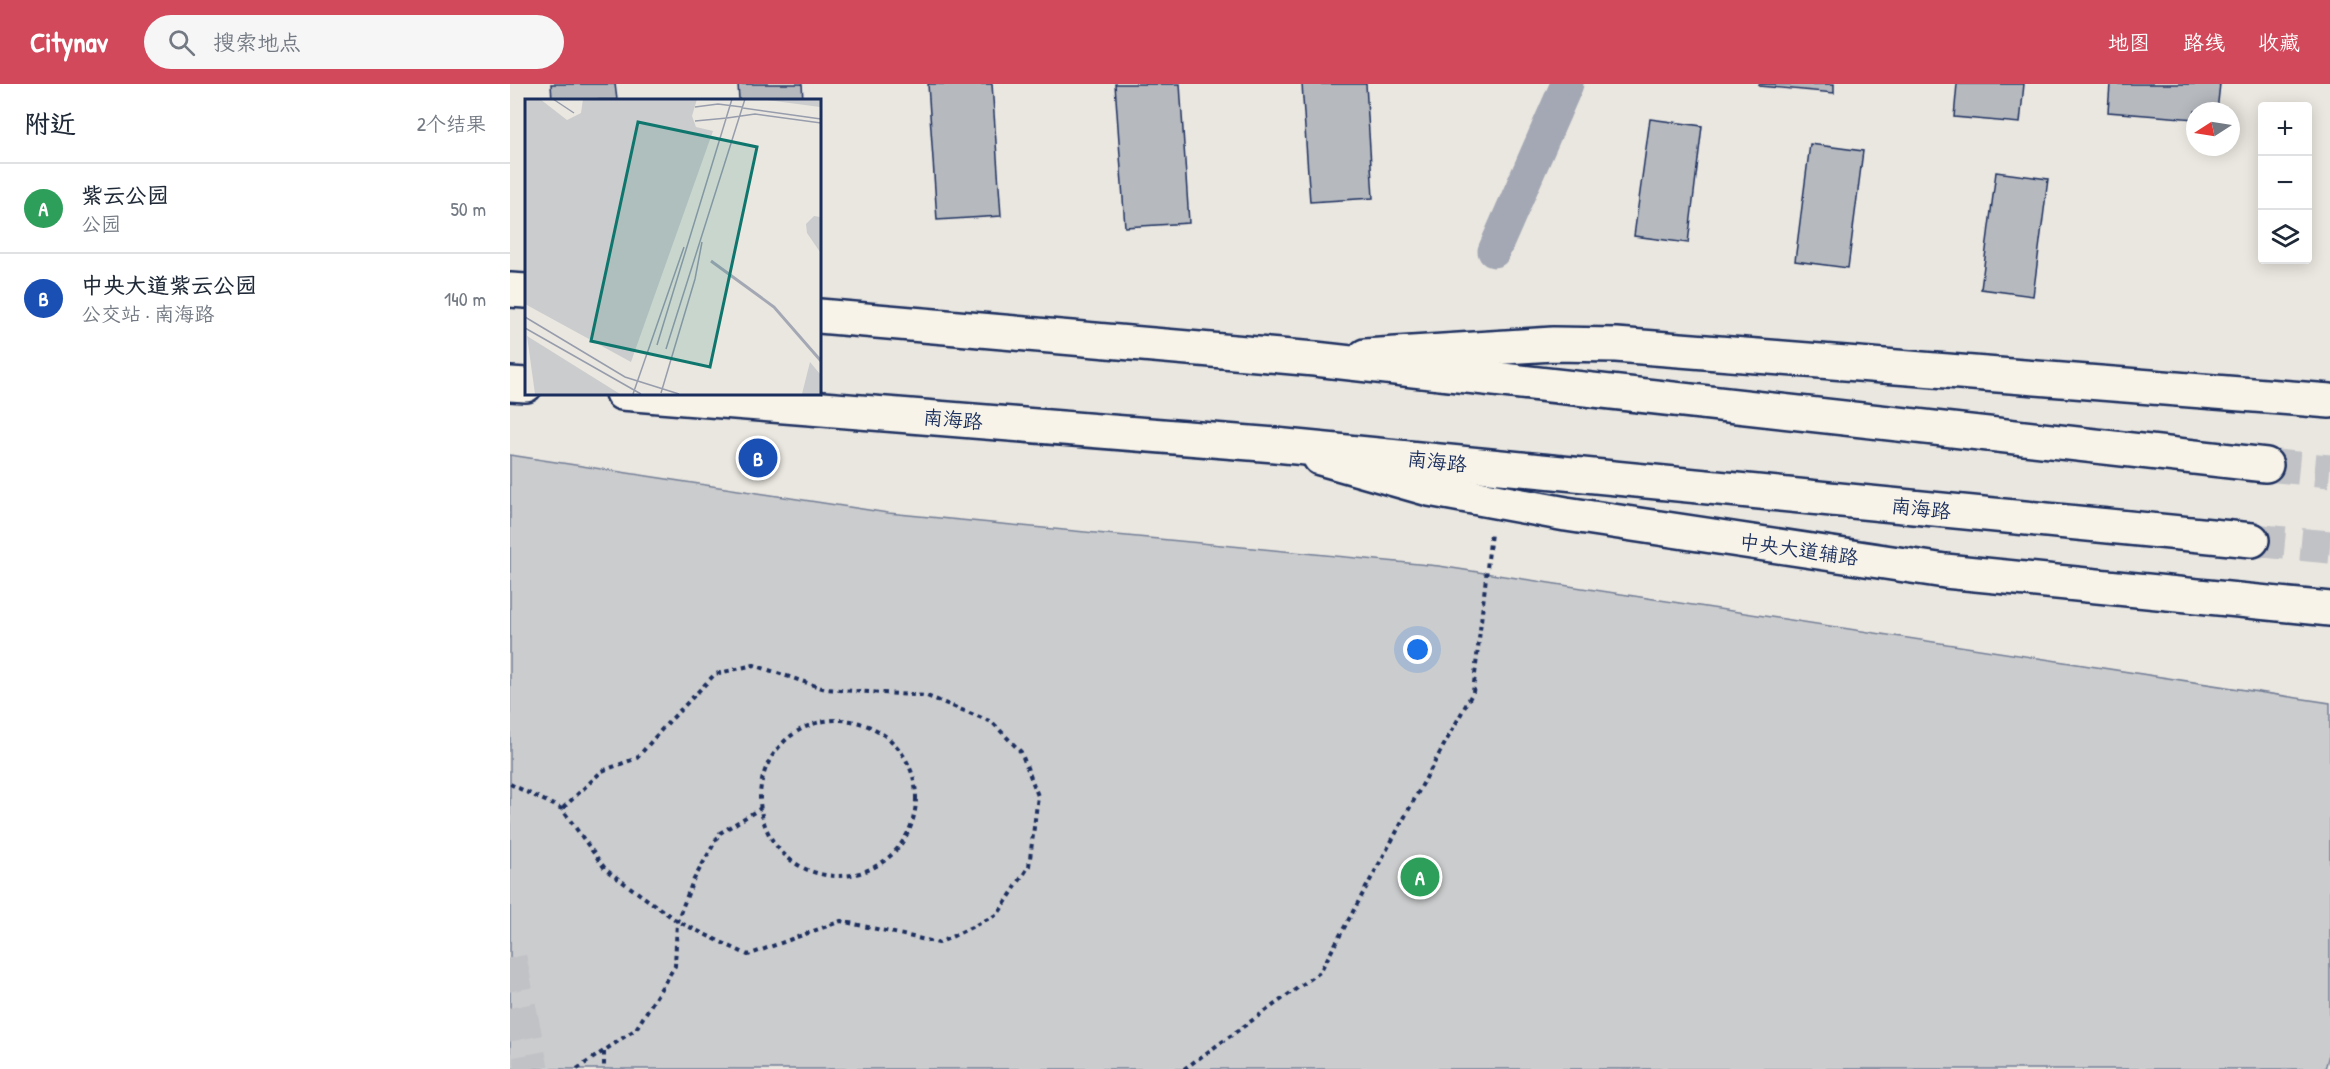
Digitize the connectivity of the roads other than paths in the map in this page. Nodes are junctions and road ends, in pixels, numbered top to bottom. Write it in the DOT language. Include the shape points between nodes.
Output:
graph roads {
  1 [pos="510,290"];
  2 [pos="525,291"];
  3 [pos="820,316"];
  4 [pos="1315,359"];
  5 [pos="510,384"];
  6 [pos="525,385"];
  7 [pos="635,394"];
  8 [pos="2330,401"];
  9 [pos="1275,445"];
  10 [pos="2266,465"];
  11 [pos="2252,540"];
  12 [pos="2330,609"];
  1 -- 2 [label="main road"];
  3 -- 4 [label="main road"];
  4 -- 8 [label="main road" via="1553,344 1616,345"];
  4 -- 10 [label="main road"];
  5 -- 6 [label="main road"];
  7 -- 9 [label="main road, 南海路"];
  9 -- 11 [label="main road, 南海路"];
  9 -- 12 [label="main road, 中央大道辅路" via="1429,489 1494,502 1945,571"];
}
